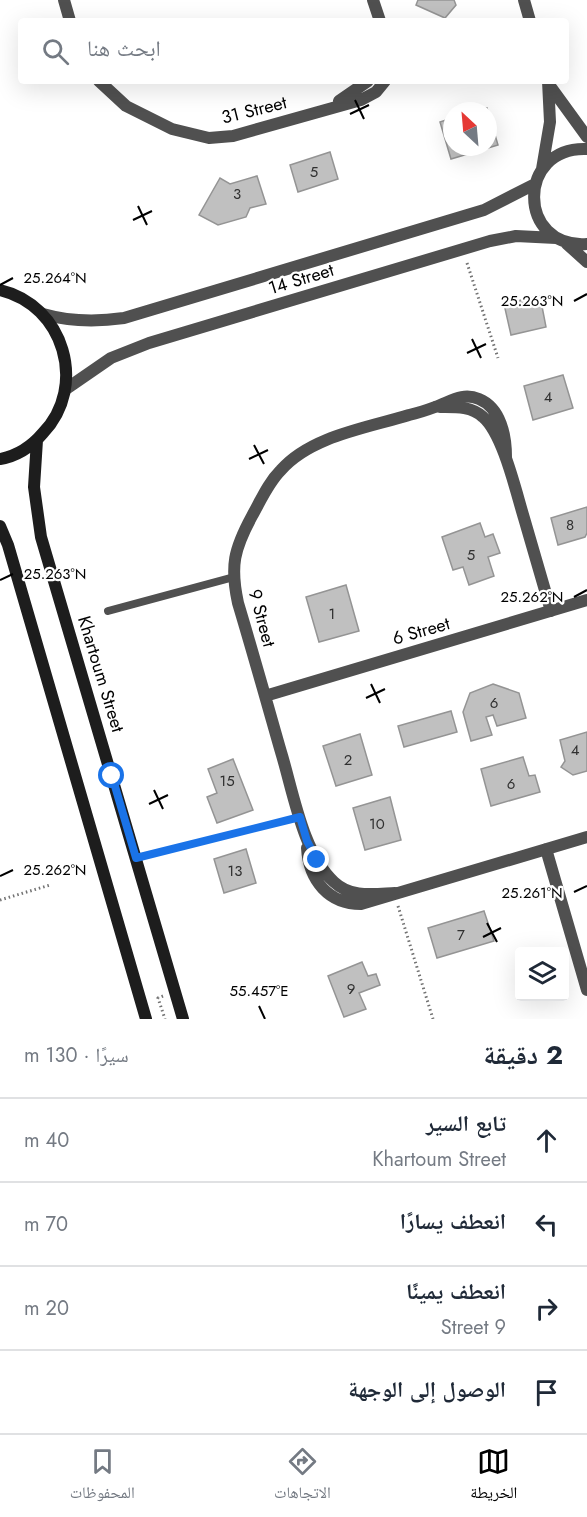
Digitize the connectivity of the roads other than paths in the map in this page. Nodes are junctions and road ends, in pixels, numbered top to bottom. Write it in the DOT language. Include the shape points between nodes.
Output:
graph roads {
  1 [pos="64,0"];
  2 [pos="373,0"];
  3 [pos="524,0"];
  4 [pos="69,18"];
  5 [pos="378,18"];
  6 [pos="529,18"];
  7 [pos="102,84"];
  8 [pos="364,84"];
  9 [pos="383,84"];
  10 [pos="549,84"];
  11 [pos="550,84"];
  12 [pos="325,110"];
  13 [pos="587,137"];
  14 [pos="587,149"];
  15 [pos="541,170"];
  16 [pos="535,184"];
  17 [pos="560,240"];
  18 [pos="587,244"];
  19 [pos="587,262"];
  20 [pos="3,290"];
  21 [pos="43,314"];
  22 [pos="66,389"];
  23 [pos="37,440"];
  24 [pos="0,459"];
  25 [pos="0,526"];
  26 [pos="234,577"];
  27 [pos="587,600"];
  28 [pos="108,611"];
  29 [pos="550,611"];
  30 [pos="265,696"];
  31 [pos="587,837"];
  32 [pos="546,849"];
  33 [pos="587,990"];
  34 [pos="146,1019"];
  35 [pos="183,1019"];
  1 -- 4 [label="street"];
  2 -- 5 [label="street"];
  3 -- 6 [label="street"];
  7 -- 12 [label="street, 31 Street" via="126,105 172,129 208,138 233,136"];
  8 -- 12 [label="street, 31 Street"];
  9 -- 12 [label="street, 31 Street" via="361,100"];
  10 -- 15 [label="street" via="550,122"];
  11 -- 13 [label="street"];
  14 -- 15 [label="street" via="563,152"];
  15 -- 16 [label="street"];
  16 -- 17 [label="street" via="537,214 546,230"];
  16 -- 21 [label="street, 14 Street" via="484,210 124,318 88,322"];
  17 -- 18 [label="street, 14 Street"];
  17 -- 19 [label="street"];
  17 -- 22 [label="street, 14 Street" via="516,236 463,249 149,343 111,358"];
  20 -- 21 [label="main road"];
  21 -- 22 [label="main road" via="56,330 63,349"];
  22 -- 23 [label="main road" via="50,426"];
  23 -- 24 [label="main road"];
  23 -- 35 [label="main road, Khartoum Street" via="34,487 41,537"];
  25 -- 34 [label="main road"];
  26 -- 28 [label="lane"];
  26 -- 29 [label="street, 9 Street" via="239,541 272,480 291,459 316,444 435,407 460,407 483,417 506,457"];
  26 -- 30 [label="street, 9 Street" via="237,603"];
  27 -- 29 [label="street, 6 Street"];
  29 -- 30 [label="street, 6 Street"];
  30 -- 32 [label="street, 9 Street" via="307,841 328,876 347,891 365,895 394,893"];
  31 -- 32 [label="street, 9 Street"];
  32 -- 33 [label="street"];
}
